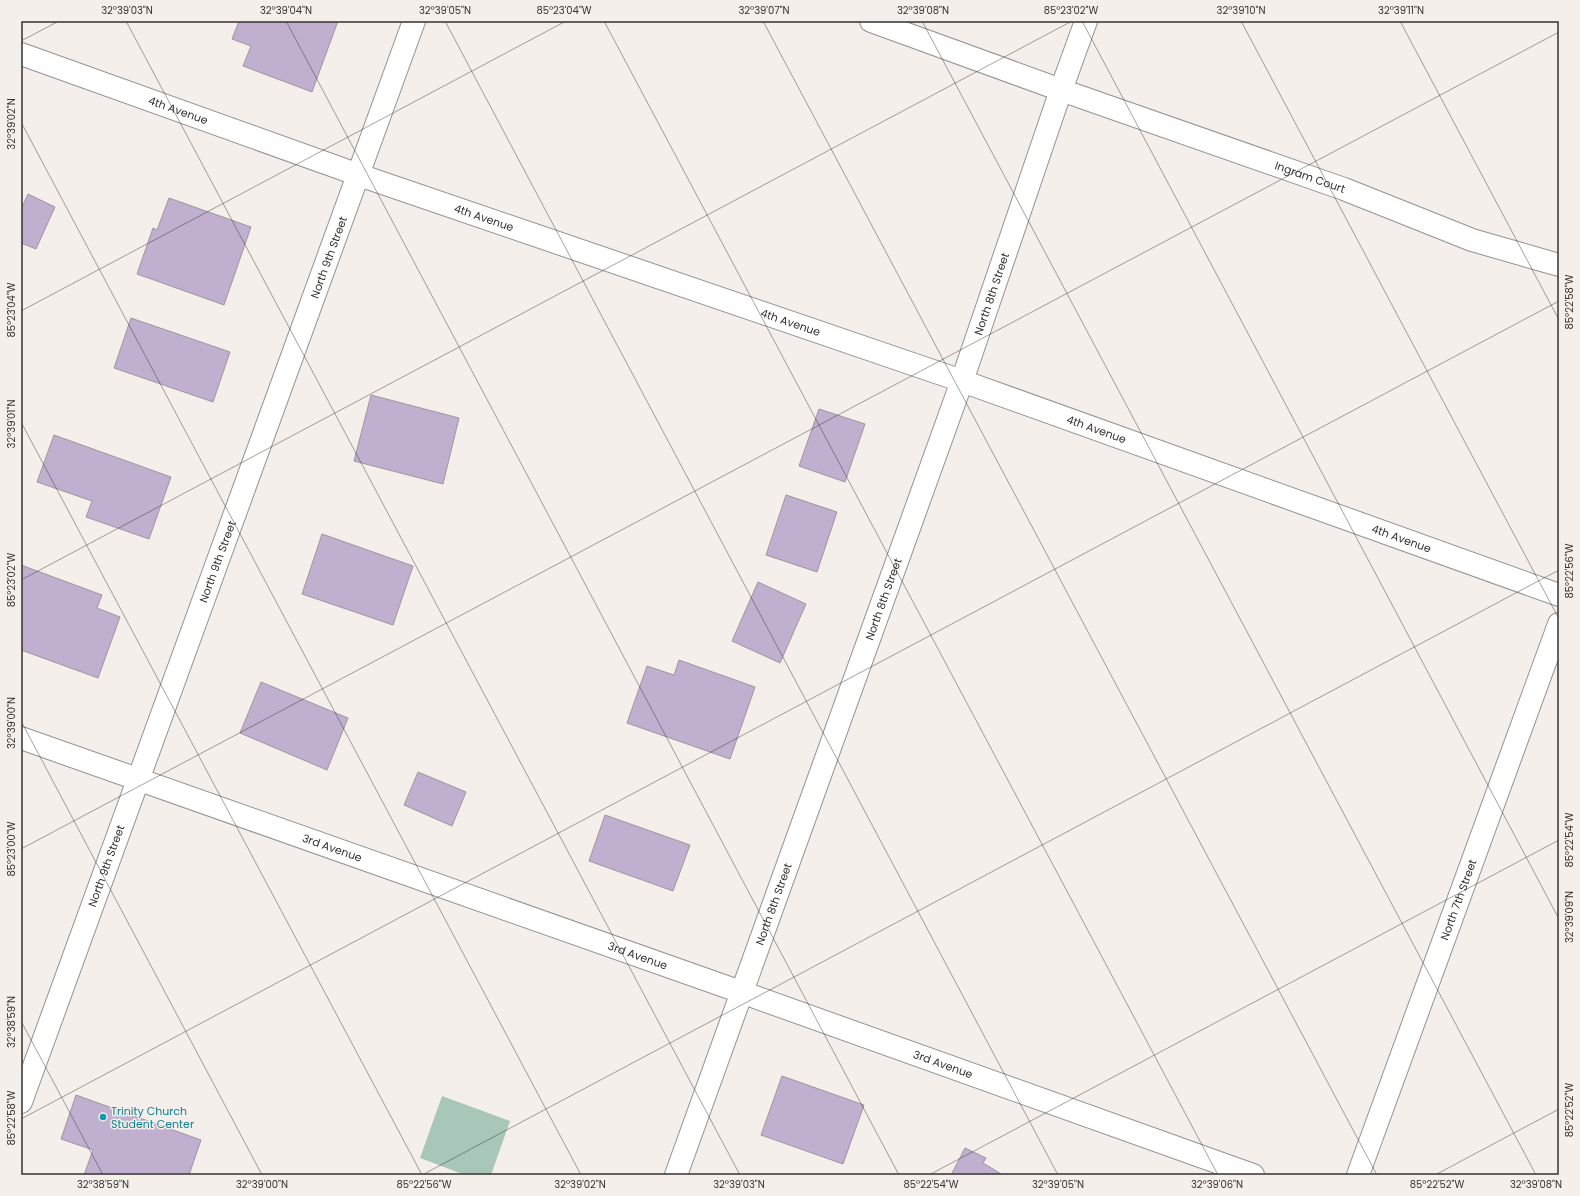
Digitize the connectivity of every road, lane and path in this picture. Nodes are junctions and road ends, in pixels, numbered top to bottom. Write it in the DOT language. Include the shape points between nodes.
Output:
graph roads {
  1 [pos="414,21"];
  2 [pos="871,21"];
  3 [pos="1086,21"];
  4 [pos="21,54"];
  5 [pos="1061,90"];
  6 [pos="359,175"];
  7 [pos="1559,265"];
  8 [pos="962,381"];
  9 [pos="1559,595"];
  10 [pos="1559,624"];
  11 [pos="21,738"];
  12 [pos="137,779"];
  13 [pos="741,992"];
  14 [pos="21,1102"];
  15 [pos="676,1175"];
  16 [pos="1253,1175"];
  17 [pos="1358,1175"];
  1 -- 6 [label="street, North 9th Street"];
  2 -- 5 [label="street, Ingram Court"];
  3 -- 5 [label="street, North 8th Street"];
  4 -- 6 [label="street, 4th Avenue"];
  5 -- 7 [label="street, Ingram Court" via="1344,189 1472,240"];
  5 -- 8 [label="street, North 8th Street"];
  6 -- 8 [label="street, 4th Avenue"];
  6 -- 12 [label="street, North 9th Street"];
  8 -- 9 [label="street, 4th Avenue"];
  8 -- 13 [label="street, North 8th Street"];
  10 -- 17 [label="street, North 7th Street"];
  11 -- 12 [label="street, 3rd Avenue"];
  12 -- 13 [label="street, 3rd Avenue"];
  12 -- 14 [label="street, North 9th Street"];
  13 -- 15 [label="street, North 8th Street"];
  13 -- 16 [label="street, 3rd Avenue"];
}
